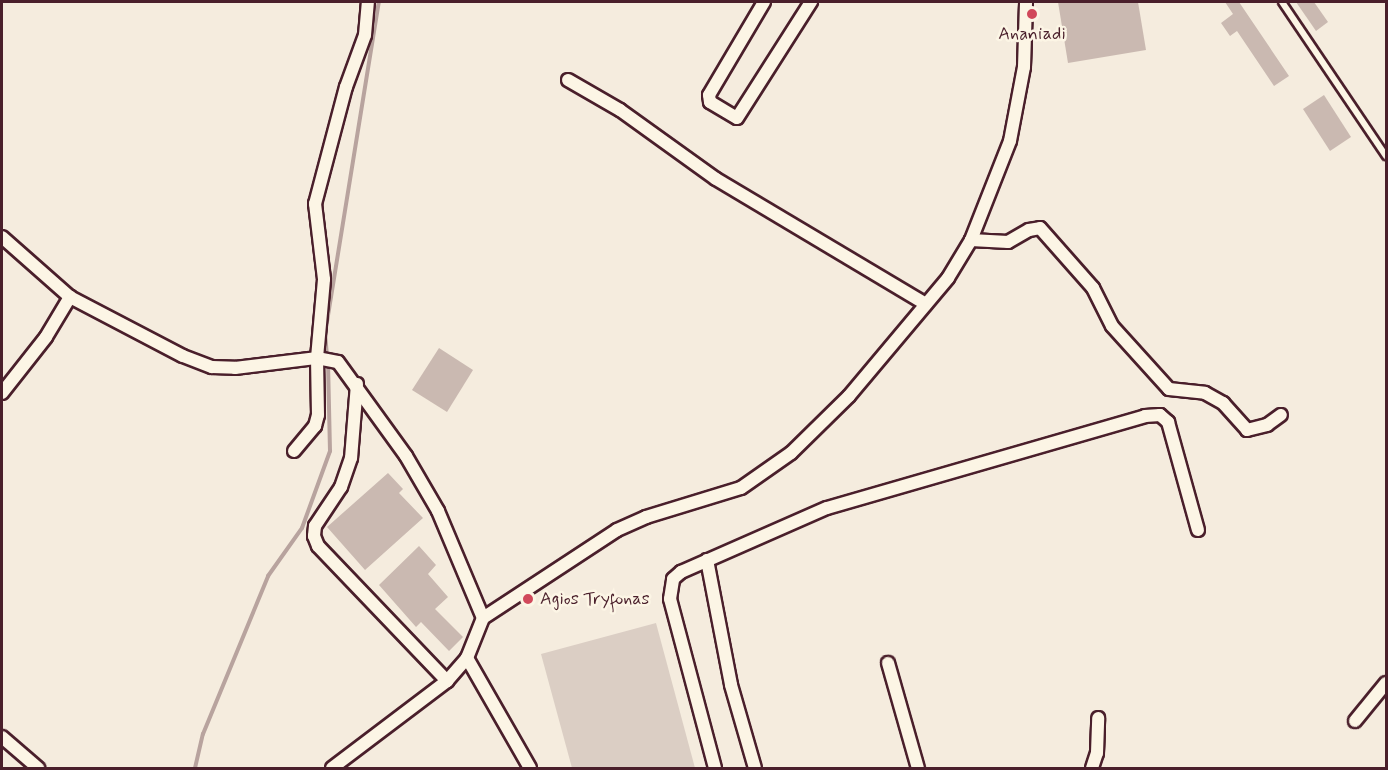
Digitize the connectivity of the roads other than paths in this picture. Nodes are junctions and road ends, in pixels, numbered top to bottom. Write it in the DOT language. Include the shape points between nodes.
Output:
graph roads {
  1 [pos="368,2"];
  2 [pos="764,2"];
  3 [pos="811,2"];
  4 [pos="1026,2"];
  5 [pos="1282,2"];
  6 [pos="568,80"];
  7 [pos="1386,156"];
  8 [pos="2,237"];
  9 [pos="971,240"];
  10 [pos="70,297"];
  11 [pos="926,304"];
  12 [pos="321,358"];
  13 [pos="357,384"];
  14 [pos="2,393"];
  15 [pos="1281,415"];
  16 [pos="294,451"];
  17 [pos="1198,530"];
  18 [pos="707,560"];
  19 [pos="483,618"];
  20 [pos="467,658"];
  21 [pos="888,663"];
  22 [pos="447,681"];
  23 [pos="1386,683"];
  24 [pos="1098,718"];
  25 [pos="1355,721"];
  26 [pos="2,737"];
  27 [pos="38,768"];
  28 [pos="332,768"];
  29 [pos="530,768"];
  30 [pos="715,768"];
  31 [pos="755,768"];
  32 [pos="918,768"];
  33 [pos="1092,768"];
  1 -- 12 [label="street" via="365,35 346,87 315,204 324,279"];
  2 -- 3 [label="street" via="709,95 710,102 737,118"];
  4 -- 9 [label="street" via="1024,67 1010,141"];
  5 -- 7 [label="lane"];
  6 -- 11 [label="street" via="620,110 716,179"];
  8 -- 10 [label="street"];
  9 -- 11 [label="street" via="948,278"];
  9 -- 15 [label="street" via="1008,242 1040,228 1093,288 1112,326 1169,389 1205,393 1223,403 1247,430 1267,425"];
  10 -- 12 [label="street" via="212,367"];
  10 -- 14 [label="street" via="46,337"];
  11 -- 19 [label="street" via="849,396 791,453 741,488 646,517 617,530"];
  12 -- 13 [label="street" via="338,362"];
  12 -- 16 [label="street" via="315,426"];
  13 -- 19 [label="street" via="438,511"];
  13 -- 22 [label="street" via="351,458 341,487 315,526 314,536 318,546"];
  17 -- 18 [label="street" via="1168,422 1160,415 1145,416 827,508"];
  18 -- 30 [label="street" via="681,572 669,588"];
  18 -- 31 [label="street" via="731,685"];
  19 -- 20 [label="street"];
  20 -- 22 [label="street"];
  20 -- 29 [label="street"];
  21 -- 32 [label="street"];
  22 -- 28 [label="street"];
  23 -- 25 [label="street"];
  24 -- 33 [label="street" via="1097,753"];
  26 -- 27 [label="street"];
}
